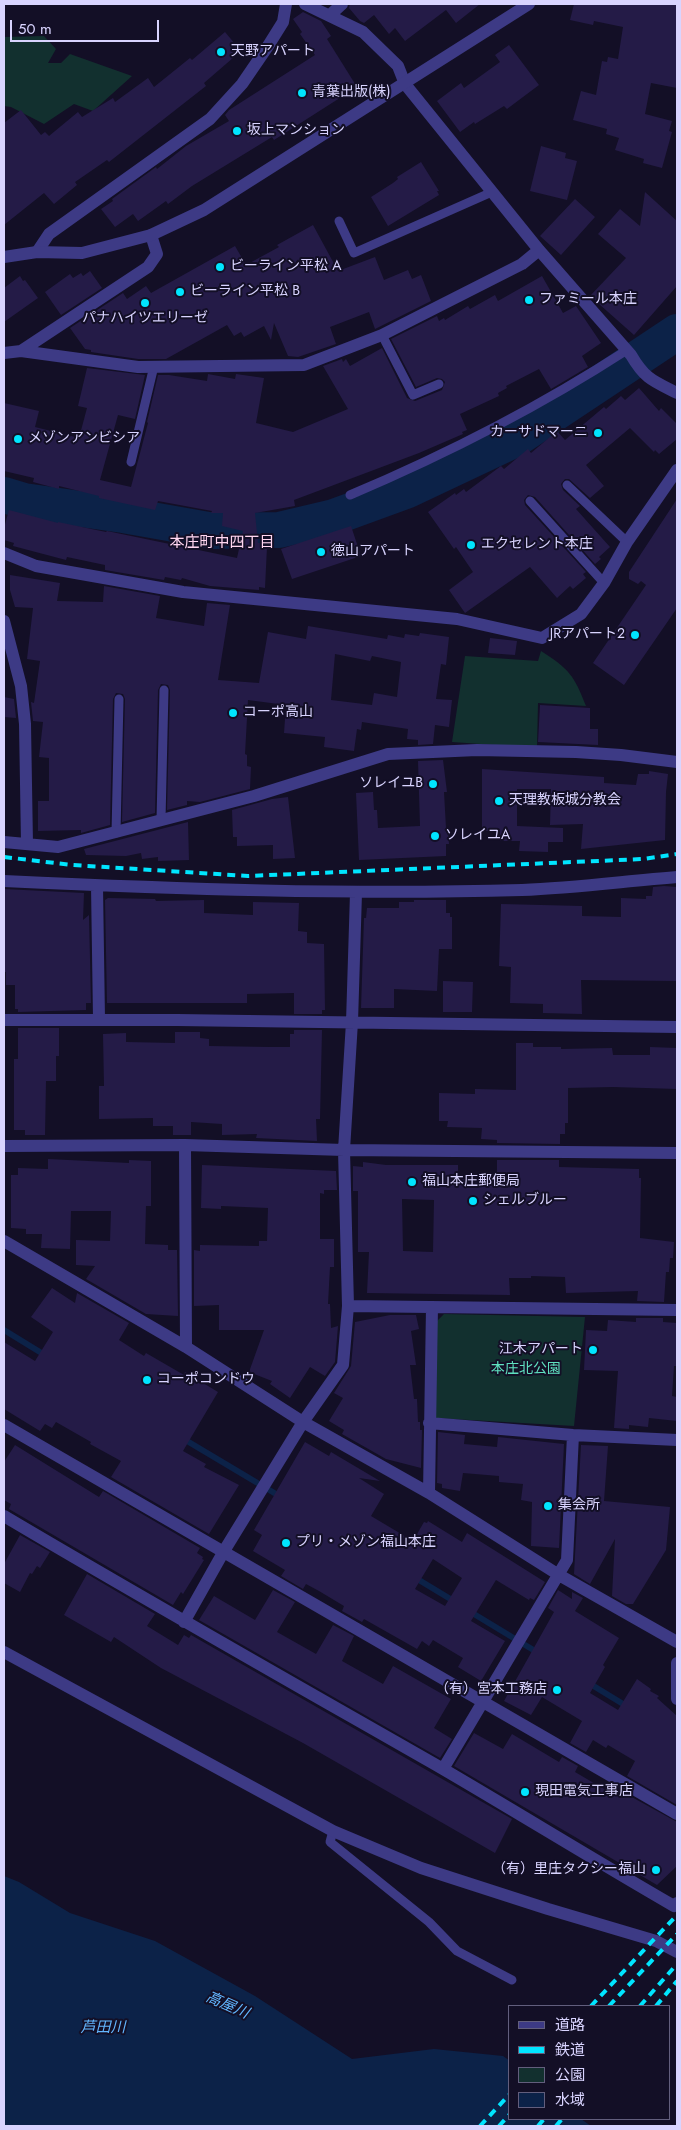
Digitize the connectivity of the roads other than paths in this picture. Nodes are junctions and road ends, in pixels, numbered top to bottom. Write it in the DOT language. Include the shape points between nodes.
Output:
graph roads {
  1 [pos="286,4"];
  2 [pos="305,4"];
  3 [pos="342,4"];
  4 [pos="529,4"];
  5 [pos="330,15"];
  6 [pos="405,84"];
  7 [pos="492,192"];
  8 [pos="339,221"];
  9 [pos="151,235"];
  10 [pos="539,250"];
  11 [pos="37,252"];
  12 [pos="4,257"];
  13 [pos="382,335"];
  14 [pos="21,351"];
  15 [pos="4,352"];
  16 [pos="629,353"];
  17 [pos="154,366"];
  18 [pos="439,384"];
  19 [pos="677,393"];
  20 [pos="131,462"];
  21 [pos="677,470"];
  22 [pos="567,485"];
  23 [pos="350,495"];
  24 [pos="530,501"];
  25 [pos="626,542"];
  26 [pos="4,553"];
  27 [pos="604,583"];
  28 [pos="4,622"];
  29 [pos="164,690"];
  30 [pos="119,699"];
  31 [pos="677,762"];
  32 [pos="162,820"];
  33 [pos="116,833"];
  34 [pos="4,842"];
  35 [pos="27,844"];
  36 [pos="677,877"];
  37 [pos="4,881"];
  38 [pos="98,886"];
  39 [pos="356,893"];
  40 [pos="99,1019"];
  41 [pos="4,1020"];
  42 [pos="352,1022"];
  43 [pos="677,1027"];
  44 [pos="185,1145"];
  45 [pos="4,1146"];
  46 [pos="344,1150"];
  47 [pos="677,1153"];
  48 [pos="4,1241"];
  49 [pos="348,1306"];
  50 [pos="432,1307"];
  51 [pos="677,1310"];
  52 [pos="186,1348"];
  53 [pos="303,1422"];
  54 [pos="429,1423"];
  55 [pos="4,1424"];
  56 [pos="573,1434"];
  57 [pos="677,1440"];
  58 [pos="429,1493"];
  59 [pos="4,1516"];
  60 [pos="224,1551"];
  61 [pos="559,1575"];
  62 [pos="184,1622"];
  63 [pos="677,1642"];
  64 [pos="4,1652"];
  65 [pos="677,1663"];
  66 [pos="677,1668"];
  67 [pos="677,1699"];
  68 [pos="483,1701"];
  69 [pos="443,1770"];
  70 [pos="677,1814"];
  71 [pos="333,1831"];
  72 [pos="677,1903"];
  73 [pos="677,1952"];
  74 [pos="512,1980"];
  1 -- 11 [label="street" via="283,22 268,46 242,84 210,119 49,234"];
  2 -- 5 [label="street"];
  3 -- 5 [label="street"];
  4 -- 6 [label="street"];
  5 -- 6 [label="street" via="363,32 398,66"];
  6 -- 7 [label="street"];
  6 -- 9 [label="street" via="223,199"];
  7 -- 8 [label="lane" via="354,253"];
  7 -- 10 [label="street"];
  9 -- 11 [label="street" via="82,253"];
  9 -- 14 [label="street" via="157,254 148,267"];
  10 -- 13 [label="street" via="522,264"];
  10 -- 16 [label="street"];
  11 -- 12 [label="street"];
  13 -- 17 [label="street" via="304,365"];
  13 -- 18 [label="lane" via="413,395"];
  14 -- 15 [label="street"];
  14 -- 17 [label="street" via="138,367"];
  16 -- 19 [label="street" via="647,378"];
  16 -- 23 [label="lane" via="480,436"];
  17 -- 20 [label="lane"];
  21 -- 25 [label="street"];
  22 -- 25 [label="lane"];
  24 -- 27 [label="lane"];
  25 -- 27 [label="street"];
  26 -- 27 [label="street" via="36,566 182,592 457,619 542,638 581,614"];
  28 -- 35 [label="street" via="21,686 25,724"];
  29 -- 32 [label="lane"];
  30 -- 33 [label="lane"];
  31 -- 32 [label="street" via="576,752 477,750 388,754 254,796"];
  32 -- 33 [label="street"];
  33 -- 35 [label="street" via="58,847"];
  34 -- 35 [label="street"];
  36 -- 39 [label="street" via="525,890"];
  37 -- 38 [label="street"];
  38 -- 39 [label="street"];
  38 -- 40 [label="street"];
  39 -- 42 [label="street"];
  40 -- 41 [label="street"];
  40 -- 42 [label="street"];
  42 -- 43 [label="street"];
  42 -- 46 [label="street"];
  44 -- 45 [label="street"];
  44 -- 46 [label="street"];
  44 -- 52 [label="street"];
  46 -- 47 [label="street"];
  46 -- 49 [label="street"];
  48 -- 52 [label="street"];
  49 -- 50 [label="street"];
  49 -- 53 [label="street" via="343,1365"];
  50 -- 51 [label="street"];
  50 -- 54 [label="street"];
  52 -- 53 [label="street"];
  53 -- 58 [label="street"];
  53 -- 60 [label="street"];
  54 -- 56 [label="street"];
  54 -- 58 [label="street"];
  55 -- 60 [label="street"];
  56 -- 57 [label="street"];
  56 -- 61 [label="street" via="567,1560"];
  58 -- 61 [label="street"];
  59 -- 62 [label="street"];
  60 -- 62 [label="street"];
  60 -- 68 [label="street"];
  61 -- 63 [label="street"];
  61 -- 68 [label="street"];
  62 -- 69 [label="street"];
  64 -- 71 [label="street"];
  65 -- 66 [label="street"];
  66 -- 67 [label="street"];
  68 -- 69 [label="street"];
  68 -- 70 [label="street"];
  69 -- 72 [label="street" via="674,1906"];
  71 -- 73 [label="street" via="421,1868 656,1941"];
  71 -- 74 [label="lane" via="330,1842 429,1922 457,1951"];
}
